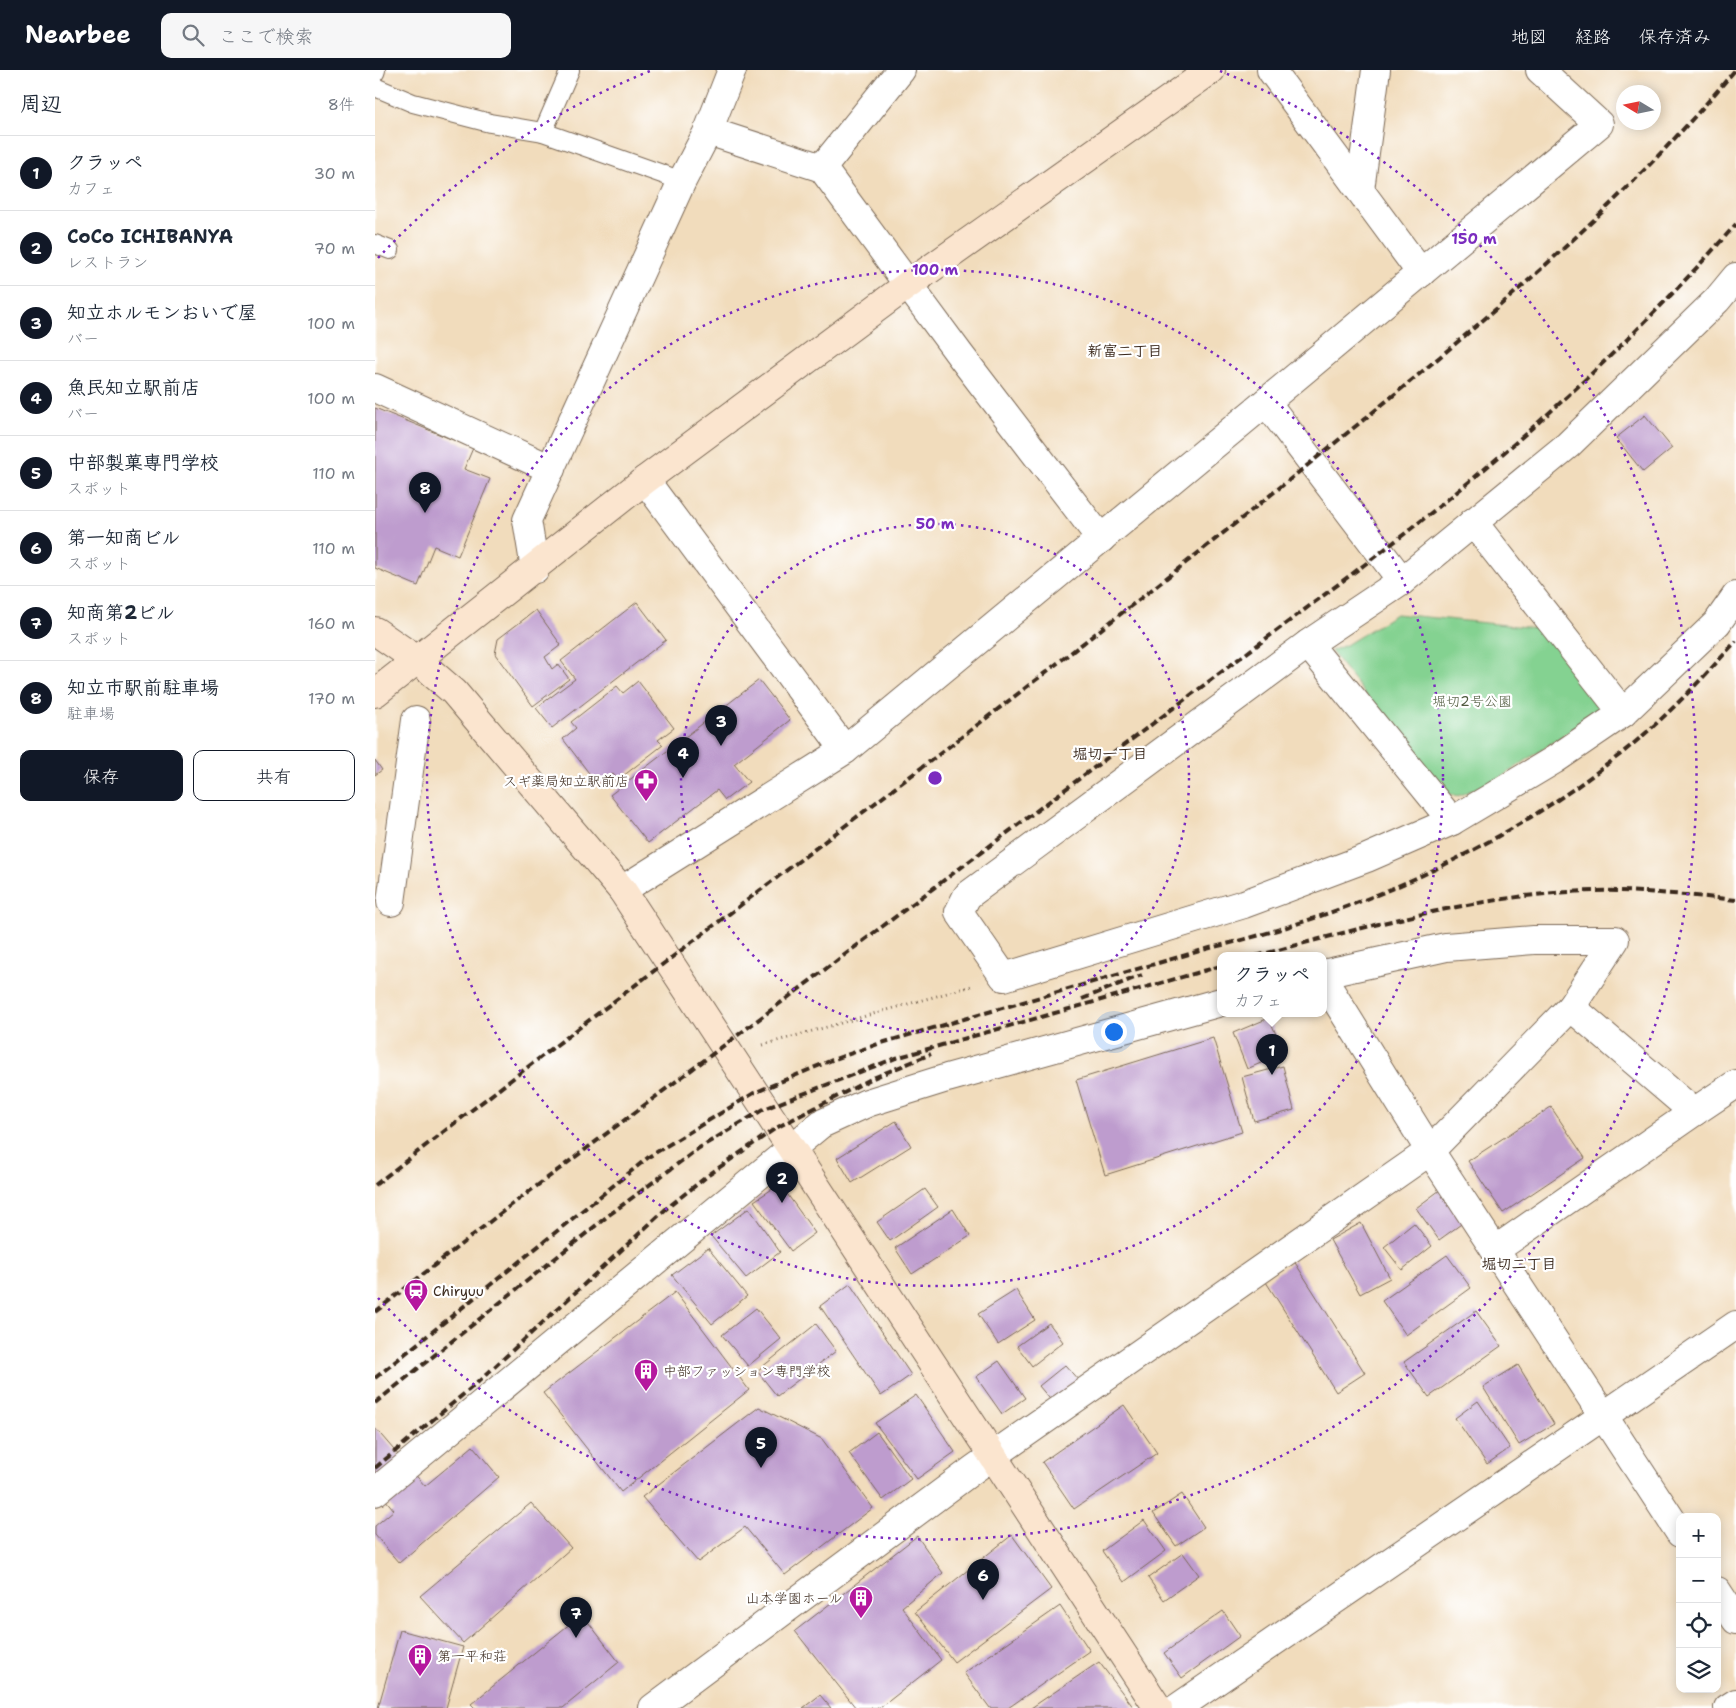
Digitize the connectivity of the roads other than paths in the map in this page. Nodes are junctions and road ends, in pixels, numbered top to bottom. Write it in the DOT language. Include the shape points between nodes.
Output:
graph roads {
  1 [pos="570,70"];
  2 [pos="732,70"];
  3 [pos="901,70"];
  4 [pos="1271,70"];
  5 [pos="1376,70"];
  6 [pos="1540,70"];
  7 [pos="1203,72"];
  8 [pos="375,87"];
  9 [pos="708,131"];
  10 [pos="543,132"];
  11 [pos="822,168"];
  12 [pos="682,181"];
  13 [pos="1360,190"];
  14 [pos="1421,273"];
  15 [pos="1736,277"];
  16 [pos="909,284"];
  17 [pos="375,388"];
  18 [pos="1266,402"];
  19 [pos="551,469"];
  20 [pos="645,480"];
  21 [pos="1473,522"];
  22 [pos="1101,539"];
  23 [pos="535,569"];
  24 [pos="1402,581"];
  25 [pos="1736,596"];
  26 [pos="375,631"];
  27 [pos="1308,644"];
  28 [pos="417,660"];
  29 [pos="375,693"];
  30 [pos="1623,713"];
  31 [pos="416,720"];
  32 [pos="845,750"];
  33 [pos="1452,821"];
  34 [pos="622,890"];
  35 [pos="391,902"];
  36 [pos="1327,973"];
  37 [pos="1327,985"];
  38 [pos="1217,1003"];
  39 [pos="1571,1007"];
  40 [pos="1736,1084"];
  41 [pos="1694,1112"];
  42 [pos="790,1150"];
  43 [pos="1430,1151"];
  44 [pos="1495,1250"];
  45 [pos="1736,1325"];
  46 [pos="1604,1415"];
  47 [pos="994,1455"];
  48 [pos="375,1492"];
  49 [pos="1676,1527"];
  50 [pos="1721,1597"];
  51 [pos="1736,1620"];
  52 [pos="1736,1703"];
  53 [pos="653,1708"];
  54 [pos="1158,1708"];
  55 [pos="1177,1708"];
  56 [pos="1728,1708"];
  1 -- 10 [label="lane"];
  2 -- 9 [label="street"];
  3 -- 11 [label="street"];
  4 -- 13 [label="street"];
  5 -- 13 [label="street"];
  6 -- 14 [label="street" via="1599,124"];
  7 -- 16 [label="street"];
  8 -- 10 [label="lane" via="413,103"];
  9 -- 11 [label="street"];
  9 -- 12 [label="street"];
  10 -- 12 [label="lane"];
  11 -- 16 [label="street"];
  12 -- 19 [label="street"];
  13 -- 14 [label="street"];
  14 -- 18 [label="street"];
  15 -- 21 [label="street" via="1717,300 1568,445"];
  16 -- 20 [label="street"];
  16 -- 22 [label="street"];
  17 -- 19 [label="street"];
  18 -- 22 [label="street"];
  18 -- 24 [label="street"];
  19 -- 23 [label="street" via="527,520"];
  20 -- 23 [label="street"];
  20 -- 32 [label="street"];
  21 -- 24 [label="street"];
  21 -- 30 [label="street"];
  22 -- 32 [label="street"];
  23 -- 28 [label="street"];
  24 -- 27 [label="street"];
  25 -- 30 [label="street" via="1717,622"];
  26 -- 28 [label="street"];
  27 -- 33 [label="street"];
  27 -- 33 [label="street" via="967,896 959,912 1004,977 1244,904 1367,858"];
  28 -- 29 [label="street"];
  28 -- 34 [label="street" via="454,692"];
  30 -- 33 [label="street" via="1554,760"];
  31 -- 35 [label="street"];
  32 -- 34 [label="street"];
  34 -- 42 [label="street"];
  36 -- 39 [label="street" via="1446,947 1534,940 1615,940"];
  37 -- 43 [label="street"];
  38 -- 42 [label="street" via="867,1103 821,1124"];
  39 -- 41 [label="street"];
  39 -- 43 [label="street"];
  40 -- 41 [label="street"];
  41 -- 44 [label="street"];
  42 -- 47 [label="street"];
  42 -- 48 [label="street"];
  43 -- 44 [label="street"];
  43 -- 47 [label="street"];
  44 -- 46 [label="street"];
  45 -- 46 [label="street"];
  46 -- 49 [label="street"];
  46 -- 55 [label="street"];
  47 -- 53 [label="street"];
  47 -- 54 [label="street"];
  50 -- 51 [label="street"];
  52 -- 56 [label="street"];
}
